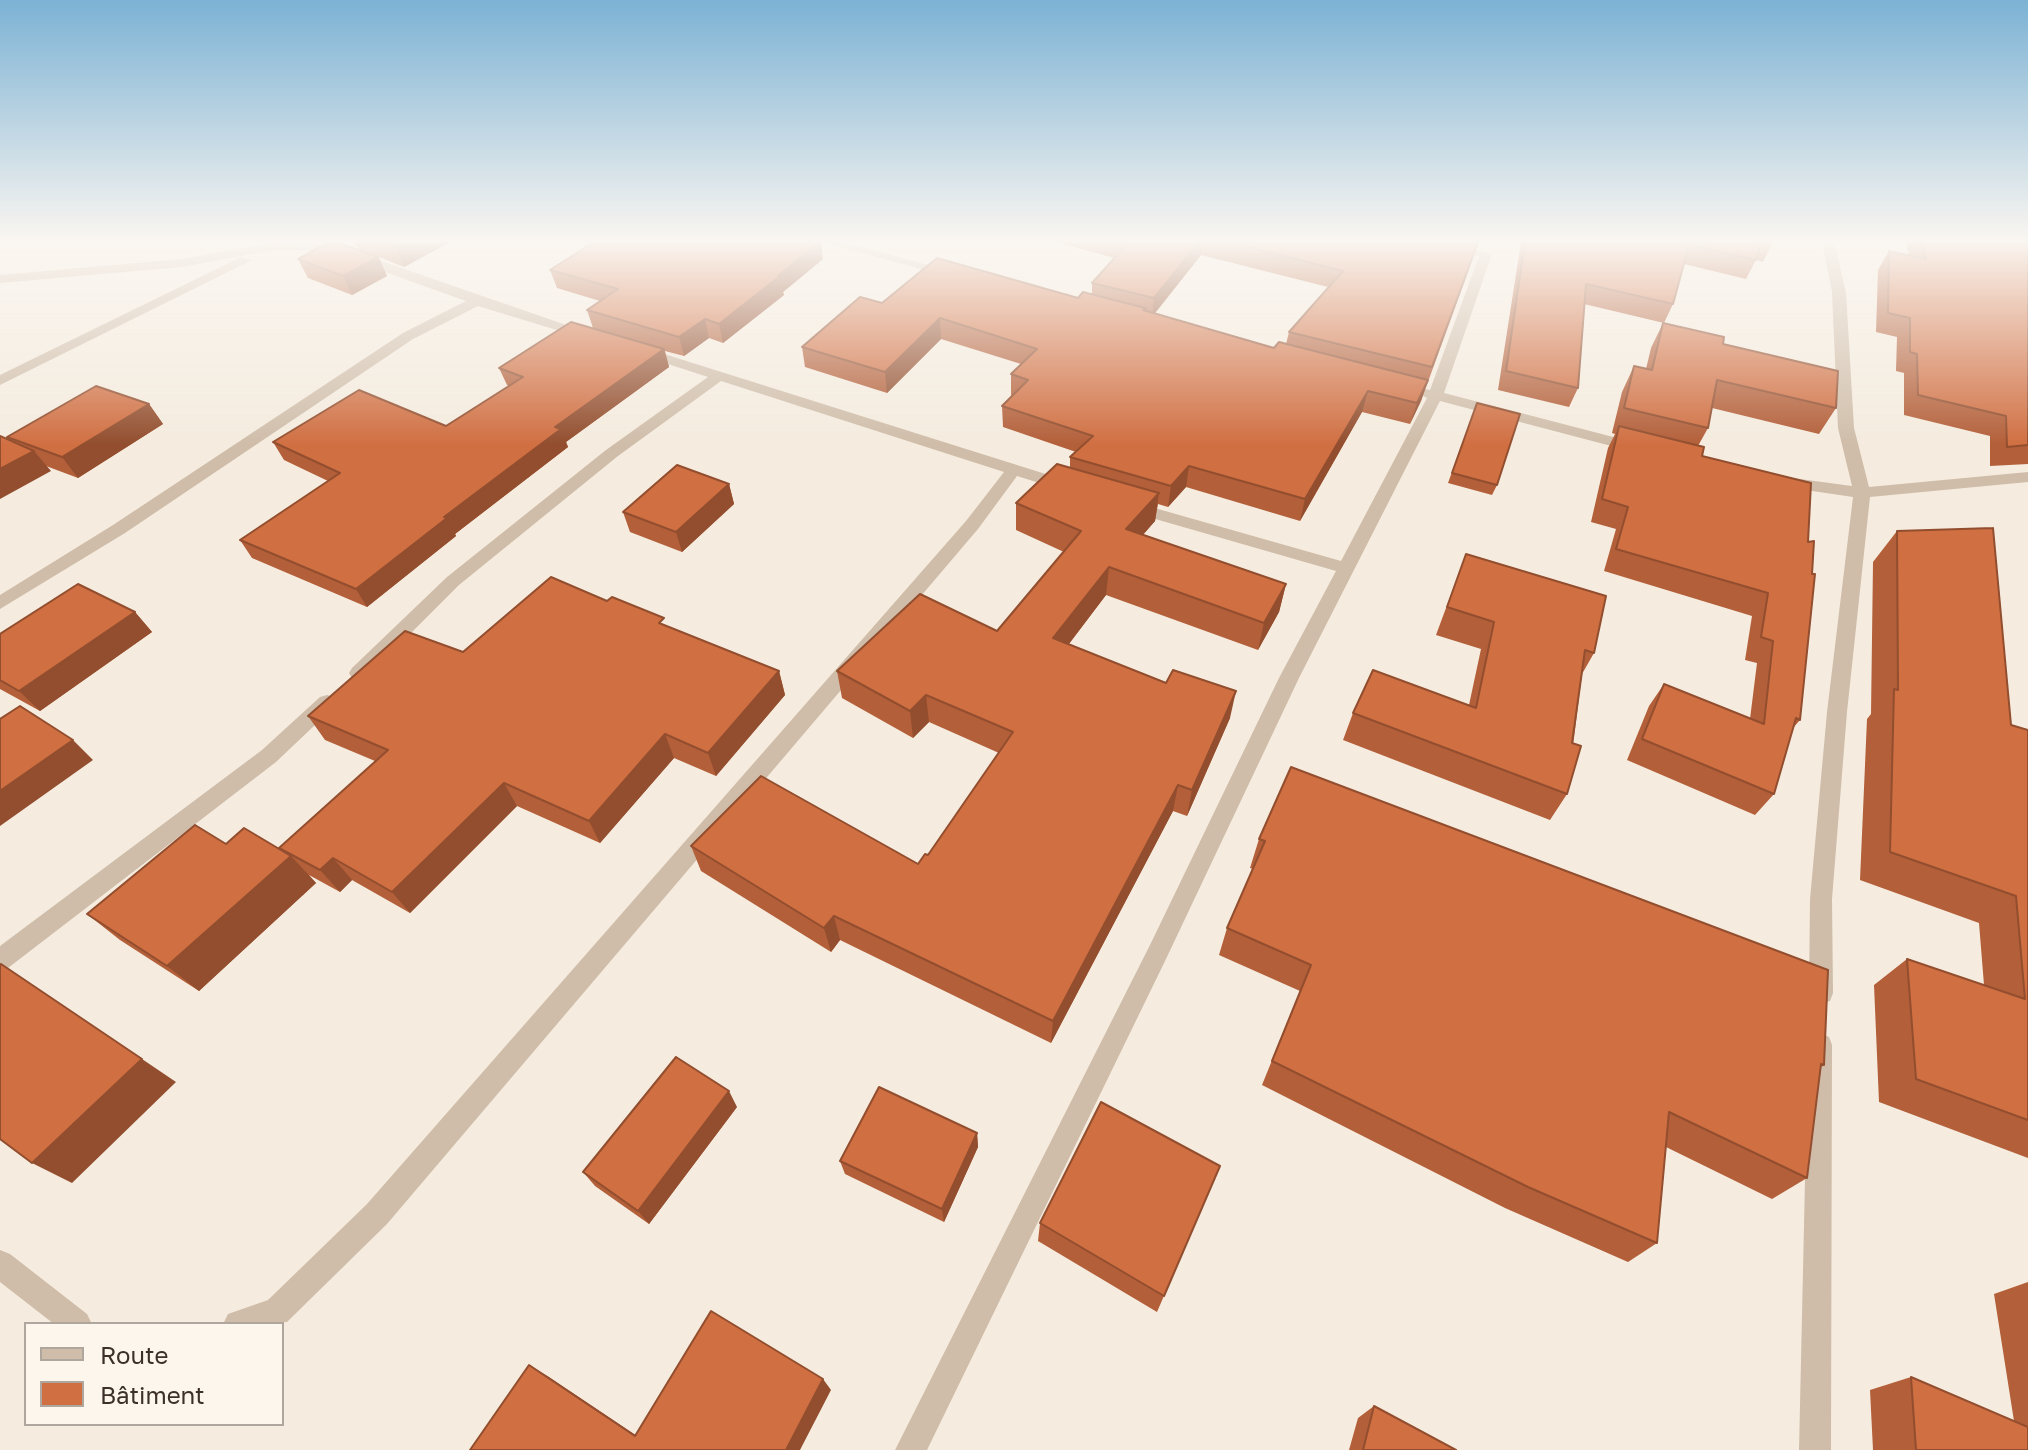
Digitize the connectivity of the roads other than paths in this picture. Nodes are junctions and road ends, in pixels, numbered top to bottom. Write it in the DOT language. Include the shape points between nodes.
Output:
graph roads {
  1 [pos="143,310"];
  2 [pos="460,310"];
  3 [pos="506,310"];
  4 [pos="1466,310"];
  5 [pos="1840,310"];
  6 [pos="599,338"];
  7 [pos="629,347"];
  8 [pos="720,375"];
  9 [pos="0,381"];
  10 [pos="1405,388"];
  11 [pos="1436,395"];
  12 [pos="1659,453"];
  13 [pos="1013,471"];
  14 [pos="2028,477"];
  15 [pos="1773,480"];
  16 [pos="1074,489"];
  17 [pos="1862,493"];
  18 [pos="1120,503"];
  19 [pos="1345,568"];
  20 [pos="0,603"];
  21 [pos="0,960"];
  22 [pos="0,1264"];
  23 [pos="74,1322"];
  24 [pos="244,1322"];
  25 [pos="911,1450"];
  26 [pos="1815,1450"];
  1 -- 9 [label="street"];
  2 -- 20 [label="street" via="408,336"];
  3 -- 6 [label="street"];
  4 -- 11 [label="street"];
  5 -- 17 [label="street" via="1846,428"];
  7 -- 8 [label="street"];
  8 -- 13 [label="street"];
  8 -- 21 [label="street" via="612,453 453,581 269,756"];
  10 -- 11 [label="street"];
  11 -- 12 [label="street"];
  11 -- 19 [label="street"];
  13 -- 16 [label="street"];
  13 -- 24 [label="street" via="377,1214 277,1312"];
  14 -- 17 [label="street"];
  15 -- 17 [label="street"];
  17 -- 26 [label="street" via="1821,899"];
  18 -- 19 [label="street"];
  19 -- 25 [label="street"];
  22 -- 23 [label="street"];
}
